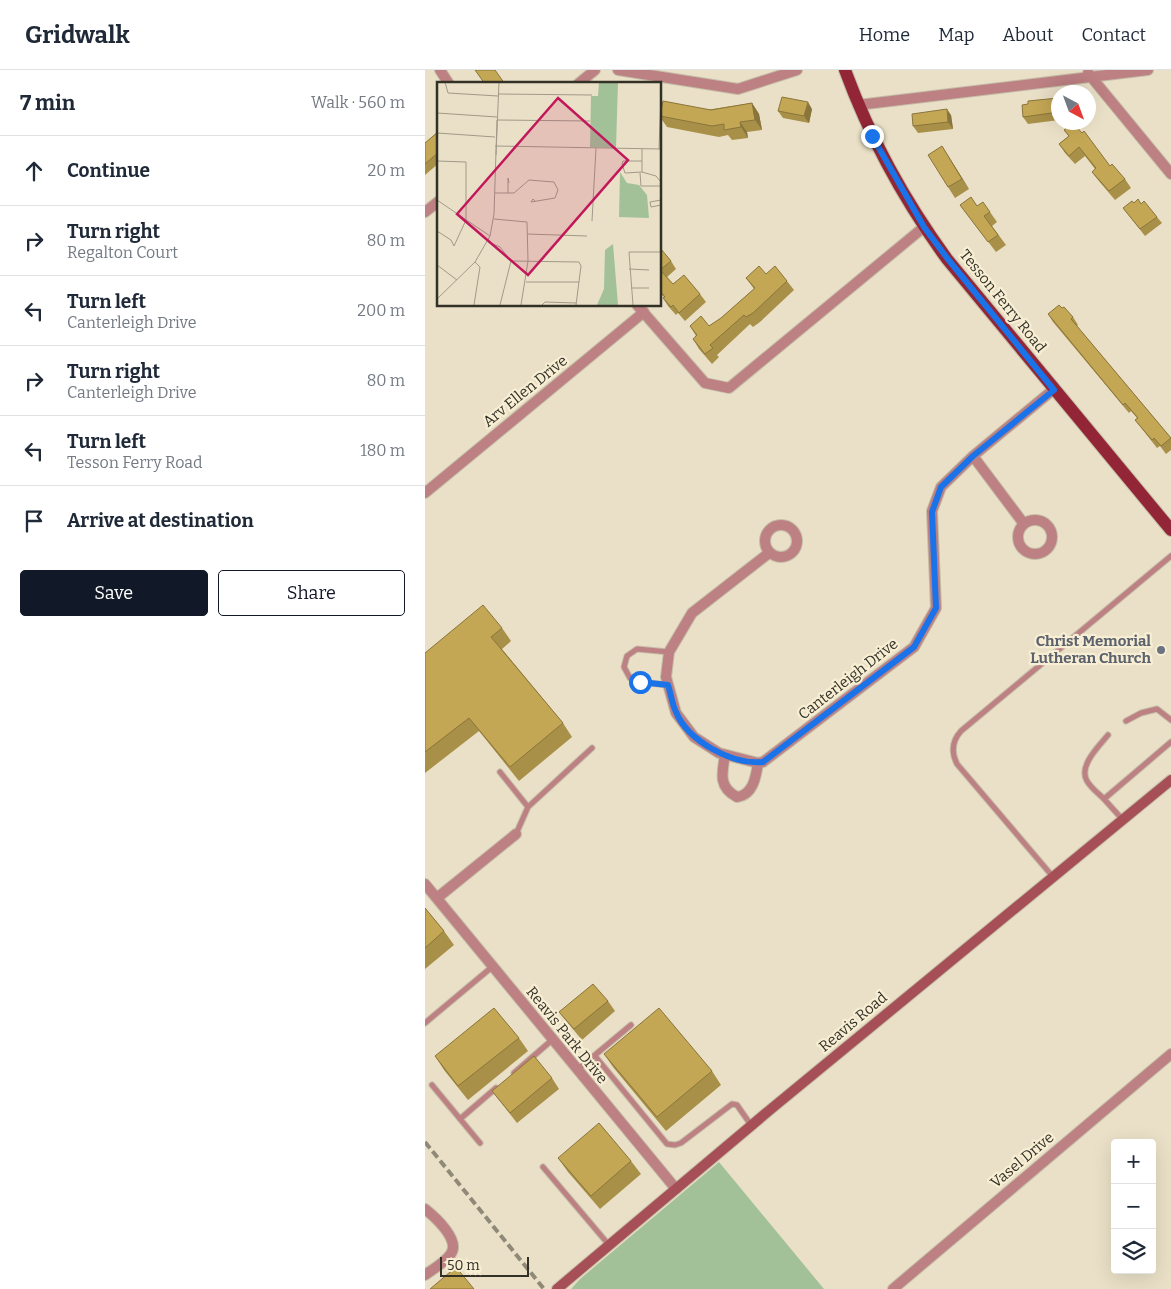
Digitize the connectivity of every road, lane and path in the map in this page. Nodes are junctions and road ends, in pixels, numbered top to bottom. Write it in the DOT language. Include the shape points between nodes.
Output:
graph roads {
  1 [pos="440,70"];
  2 [pos="595,70"];
  3 [pos="618,70"];
  4 [pos="797,70"];
  5 [pos="845,70"];
  6 [pos="1148,70"];
  7 [pos="1088,73"];
  8 [pos="448,82"];
  9 [pos="580,82"];
  10 [pos="858,105"];
  11 [pos="1171,174"];
  12 [pos="437,203"];
  13 [pos="425,212"];
  14 [pos="924,227"];
  15 [pos="641,309"];
  16 [pos="1054,390"];
  17 [pos="973,456"];
  18 [pos="425,493"];
  19 [pos="1023,524"];
  20 [pos="1171,530"];
  21 [pos="769,552"];
  22 [pos="1171,556"];
  23 [pos="669,652"];
  24 [pos="668,685"];
  25 [pos="1126,720"];
  26 [pos="1171,720"];
  27 [pos="1108,736"];
  28 [pos="1171,742"];
  29 [pos="592,748"];
  30 [pos="725,755"];
  31 [pos="761,762"];
  32 [pos="500,772"];
  33 [pos="1171,780"];
  34 [pos="1104,799"];
  35 [pos="528,807"];
  36 [pos="1123,820"];
  37 [pos="516,834"];
  38 [pos="1054,878"];
  39 [pos="425,884"];
  40 [pos="437,898"];
  41 [pos="492,967"];
  42 [pos="425,1023"];
  43 [pos="631,1025"];
  44 [pos="552,1040"];
  45 [pos="1171,1054"];
  46 [pos="595,1056"];
  47 [pos="576,1070"];
  48 [pos="510,1077"];
  49 [pos="503,1083"];
  50 [pos="432,1085"];
  51 [pos="460,1119"];
  52 [pos="751,1125"];
  53 [pos="480,1143"];
  54 [pos="543,1166"];
  55 [pos="676,1189"];
  56 [pos="425,1209"];
  57 [pos="609,1245"];
  58 [pos="425,1275"];
  59 [pos="557,1289"];
  60 [pos="893,1289"];
  1 -- 8 [label="street"];
  2 -- 9 [label="street"];
  3 -- 4 [label="street" via="738,89"];
  5 -- 10 [label="main road, Tesson Ferry Road"];
  6 -- 7 [label="street"];
  7 -- 10 [label="street"];
  7 -- 11 [label="street"];
  10 -- 14 [label="main road, Tesson Ferry Road" via="887,167"];
  12 -- 13 [label="street"];
  14 -- 15 [label="street" via="729,388 705,383"];
  14 -- 16 [label="main road, Tesson Ferry Road"];
  15 -- 18 [label="street, Arv Ellen Drive"];
  16 -- 17 [label="street, Canterleigh Drive"];
  16 -- 20 [label="main road, Tesson Ferry Road"];
  17 -- 19 [label="street"];
  17 -- 31 [label="street, Canterleigh Drive" via="941,487 932,512 936,608 914,647"];
  21 -- 23 [label="street" via="692,613"];
  22 -- 38 [label="lane" via="961,731 953,743 957,764"];
  23 -- 24 [label="street"];
  23 -- 24 [label="lane" via="637,649 627,656 624,667 630,678"];
  24 -- 30 [label="street" via="676,713 694,737"];
  25 -- 26 [label="lane" via="1157,710"];
  27 -- 34 [label="lane" via="1088,762 1085,773 1087,782"];
  28 -- 34 [label="lane"];
  29 -- 35 [label="lane"];
  30 -- 31 [label="street"];
  30 -- 31 [label="street" via="721,778 727,791 737,797 751,790"];
  32 -- 35 [label="lane"];
  33 -- 36 [label="street, Reavis Road"];
  34 -- 36 [label="lane"];
  35 -- 37 [label="lane"];
  36 -- 38 [label="street, Reavis Road"];
  37 -- 40 [label="street"];
  38 -- 52 [label="street, Reavis Road"];
  39 -- 40 [label="street, Reavis Park Drive"];
  40 -- 41 [label="street, Reavis Park Drive"];
  41 -- 42 [label="lane"];
  41 -- 44 [label="street, Reavis Park Drive"];
  43 -- 46 [label="lane"];
  44 -- 47 [label="street, Reavis Park Drive"];
  44 -- 48 [label="lane"];
  45 -- 60 [label="street, Vasel Drive"];
  46 -- 47 [label="lane"];
  46 -- 52 [label="lane" via="667,1144 681,1143 733,1104"];
  47 -- 55 [label="street, Reavis Park Drive"];
  49 -- 51 [label="lane"];
  50 -- 51 [label="lane"];
  51 -- 53 [label="lane"];
  52 -- 55 [label="street, Reavis Road"];
  54 -- 57 [label="lane"];
  55 -- 57 [label="street, Reavis Road"];
  56 -- 58 [label="street" via="451,1237 453,1248 451,1254"];
  57 -- 59 [label="street, Reavis Road"];
}
